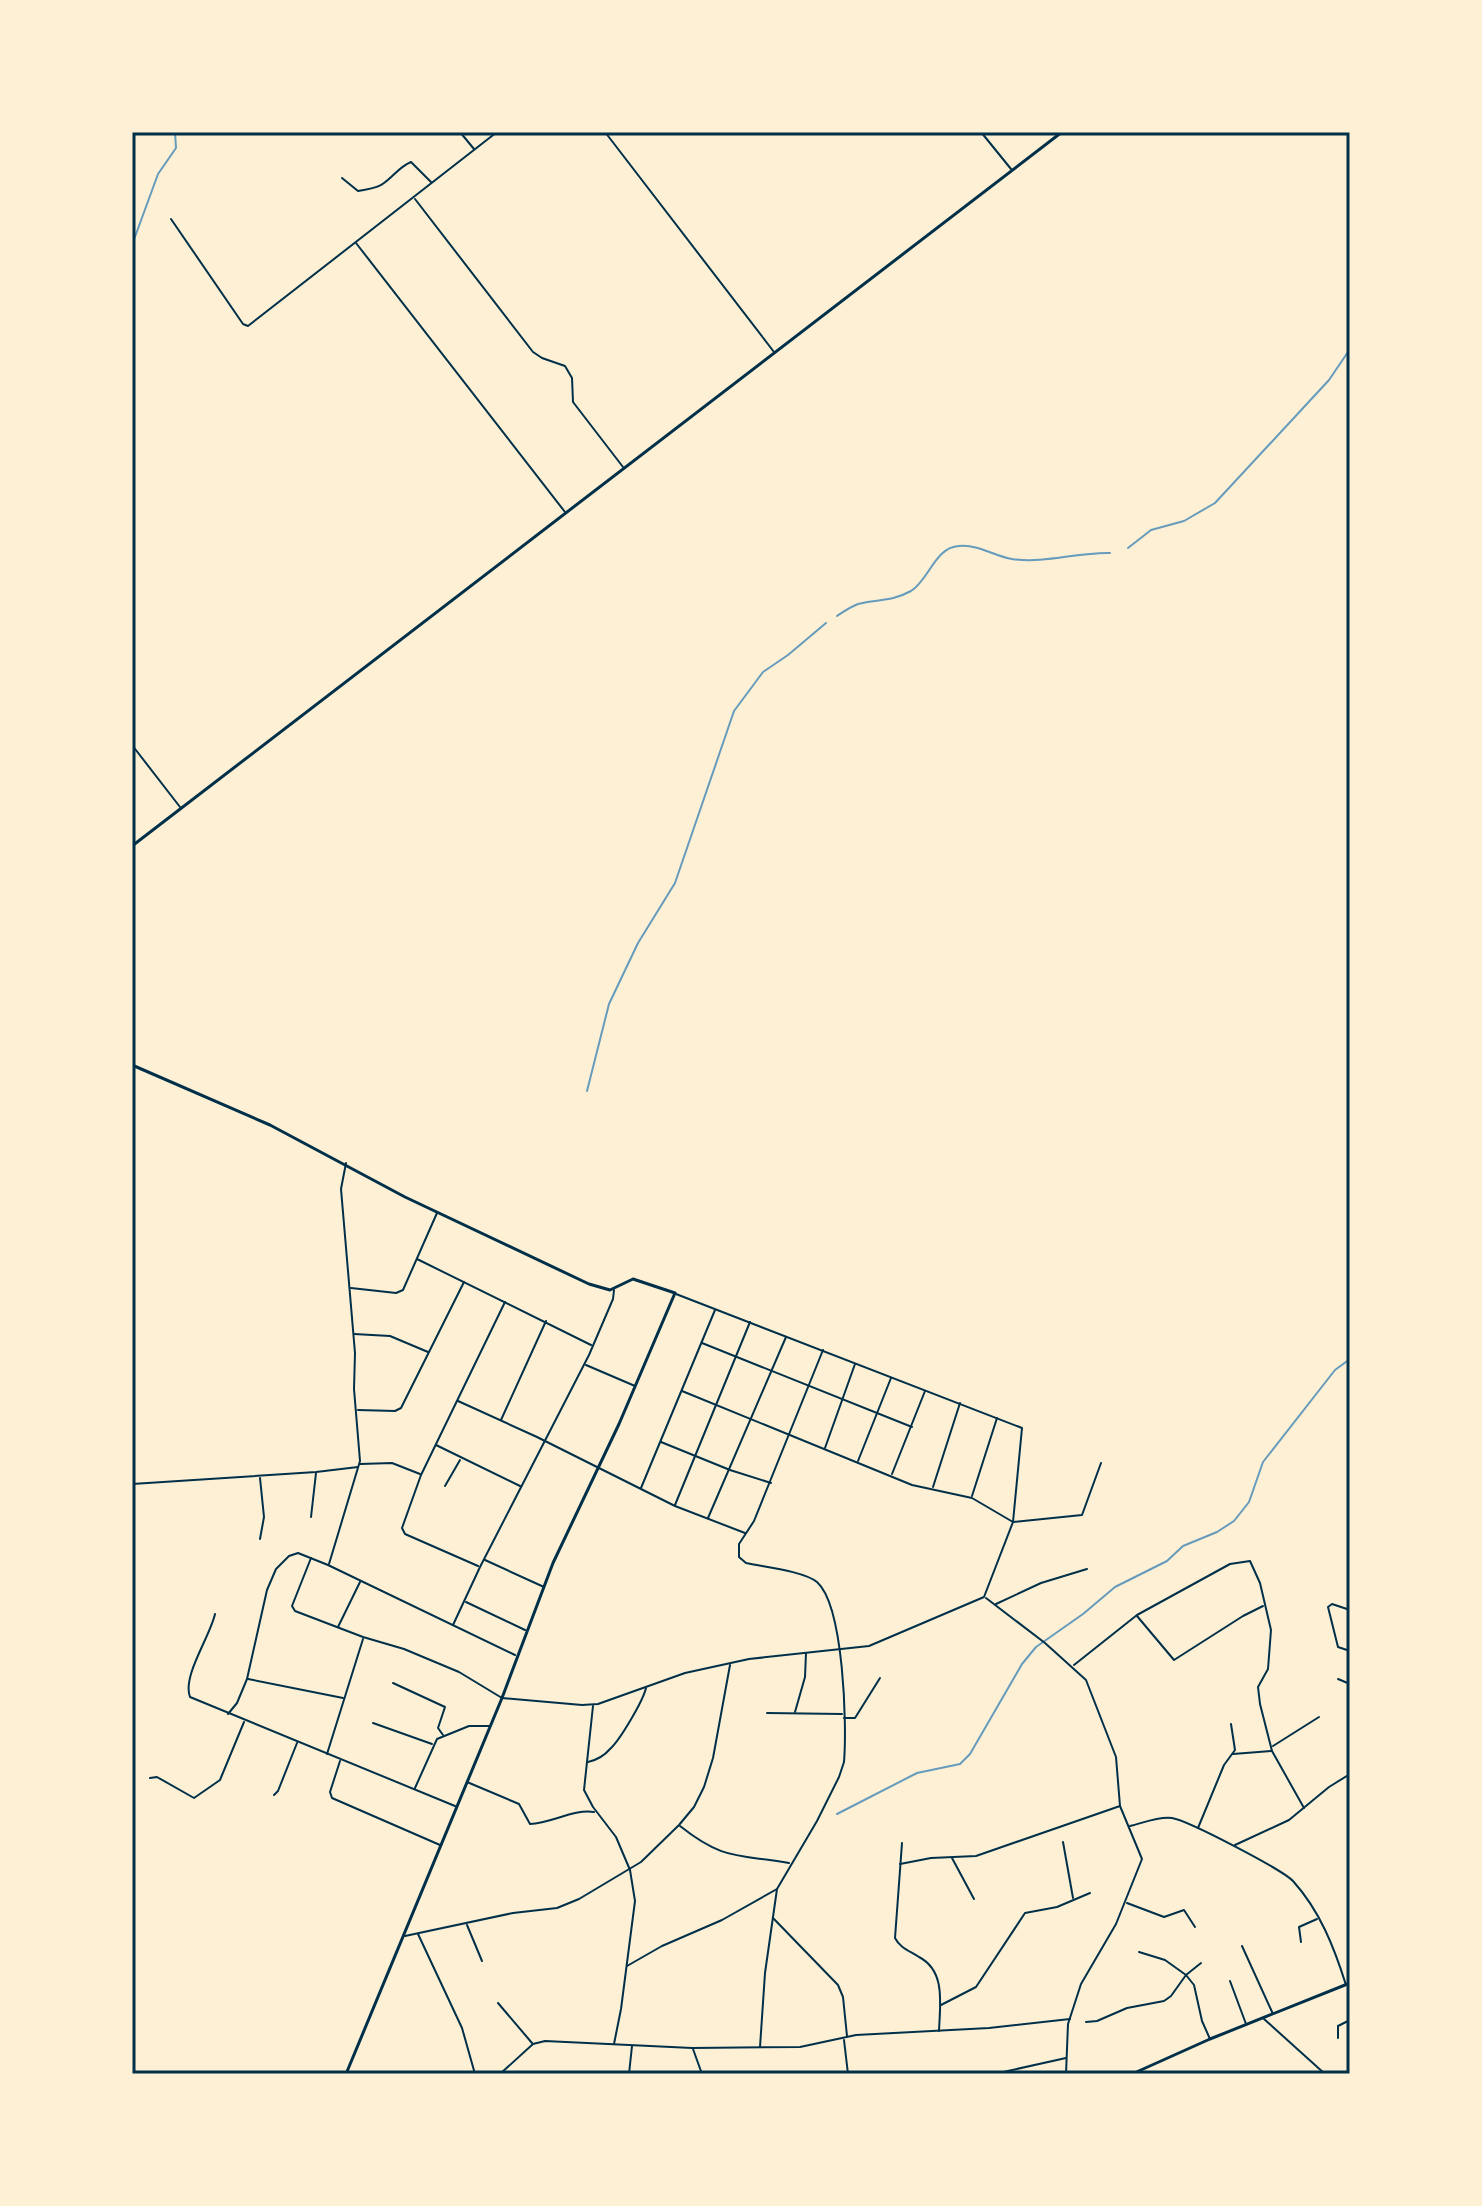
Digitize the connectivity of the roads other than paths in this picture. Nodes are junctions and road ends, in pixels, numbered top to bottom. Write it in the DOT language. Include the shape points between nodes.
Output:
graph roads {
  1 [pos="460,132"];
  2 [pos="497,132"];
  3 [pos="605,132"];
  4 [pos="981,132"];
  5 [pos="1062,132"];
  6 [pos="475,150"];
  7 [pos="1012,170"];
  8 [pos="342,178"];
  9 [pos="432,183"];
  10 [pos="414,197"];
  11 [pos="171,219"];
  12 [pos="356,243"];
  13 [pos="775,352"];
  14 [pos="624,468"];
  15 [pos="566,513"];
  16 [pos="132,745"];
  17 [pos="181,808"];
  18 [pos="132,846"];
  19 [pos="132,1065"];
  20 [pos="346,1163"];
  21 [pos="437,1212"];
  22 [pos="417,1259"];
  23 [pos="464,1282"];
  24 [pos="350,1288"];
  25 [pos="614,1289"];
  26 [pos="675,1293"];
  27 [pos="505,1302"];
  28 [pos="715,1309"];
  29 [pos="546,1321"];
  30 [pos="750,1322"];
  31 [pos="353,1334"];
  32 [pos="786,1336"];
  33 [pos="702,1343"];
  34 [pos="592,1345"];
  35 [pos="824,1349"];
  36 [pos="429,1352"];
  37 [pos="735,1358"];
  38 [pos="856,1363"];
  39 [pos="585,1364"];
  40 [pos="770,1372"];
  41 [pos="891,1376"];
  42 [pos="809,1385"];
  43 [pos="636,1387"];
  44 [pos="926,1389"];
  45 [pos="682,1391"];
  46 [pos="842,1398"];
  47 [pos="458,1401"];
  48 [pos="960,1403"];
  49 [pos="716,1404"];
  50 [pos="357,1410"];
  51 [pos="876,1412"];
  52 [pos="997,1417"];
  53 [pos="751,1419"];
  54 [pos="500,1421"];
  55 [pos="912,1427"];
  56 [pos="789,1433"];
  57 [pos="544,1440"];
  58 [pos="660,1441"];
  59 [pos="436,1445"];
  60 [pos="825,1448"];
  61 [pos="696,1456"];
  62 [pos="461,1459"];
  63 [pos="858,1462"];
  64 [pos="1101,1463"];
  65 [pos="359,1465"];
  66 [pos="598,1470"];
  67 [pos="730,1470"];
  68 [pos="316,1472"];
  69 [pos="421,1475"];
  70 [pos="892,1475"];
  71 [pos="260,1476"];
  72 [pos="771,1483"];
  73 [pos="132,1484"];
  74 [pos="445,1486"];
  75 [pos="522,1486"];
  76 [pos="933,1488"];
  77 [pos="640,1489"];
  78 [pos="972,1498"];
  79 [pos="675,1506"];
  80 [pos="311,1517"];
  81 [pos="708,1519"];
  82 [pos="1013,1522"];
  83 [pos="746,1534"];
  84 [pos="260,1539"];
  85 [pos="311,1558"];
  86 [pos="484,1559"];
  87 [pos="328,1565"];
  88 [pos="480,1567"];
  89 [pos="1087,1569"];
  90 [pos="360,1581"];
  91 [pos="544,1587"];
  92 [pos="984,1597"];
  93 [pos="464,1602"];
  94 [pos="995,1604"];
  95 [pos="1264,1605"];
  96 [pos="1350,1610"];
  97 [pos="215,1614"];
  98 [pos="1137,1615"];
  99 [pos="453,1625"];
  100 [pos="338,1628"];
  101 [pos="526,1631"];
  102 [pos="363,1637"];
  103 [pos="840,1650"];
  104 [pos="1350,1651"];
  105 [pos="806,1653"];
  106 [pos="517,1656"];
  107 [pos="730,1663"];
  108 [pos="1073,1666"];
  109 [pos="880,1678"];
  110 [pos="247,1679"];
  111 [pos="1338,1679"];
  112 [pos="393,1683"];
  113 [pos="1350,1684"];
  114 [pos="646,1686"];
  115 [pos="343,1698"];
  116 [pos="502,1698"];
  117 [pos="593,1705"];
  118 [pos="767,1713"];
  119 [pos="796,1713"];
  120 [pos="228,1714"];
  121 [pos="843,1716"];
  122 [pos="1319,1717"];
  123 [pos="244,1721"];
  124 [pos="373,1723"];
  125 [pos="1231,1724"];
  126 [pos="489,1726"];
  127 [pos="443,1736"];
  128 [pos="297,1742"];
  129 [pos="433,1744"];
  130 [pos="1272,1749"];
  131 [pos="327,1754"];
  132 [pos="1233,1754"];
  133 [pos="340,1760"];
  134 [pos="587,1762"];
  135 [pos="1350,1774"];
  136 [pos="150,1778"];
  137 [pos="466,1782"];
  138 [pos="414,1789"];
  139 [pos="274,1795"];
  140 [pos="456,1806"];
  141 [pos="1120,1806"];
  142 [pos="1304,1808"];
  143 [pos="597,1812"];
  144 [pos="679,1825"];
  145 [pos="1129,1826"];
  146 [pos="1198,1829"];
  147 [pos="1063,1842"];
  148 [pos="902,1843"];
  149 [pos="441,1846"];
  150 [pos="1234,1846"];
  151 [pos="952,1858"];
  152 [pos="790,1863"];
  153 [pos="900,1864"];
  154 [pos="630,1870"];
  155 [pos="777,1889"];
  156 [pos="1090,1893"];
  157 [pos="974,1899"];
  158 [pos="1074,1899"];
  159 [pos="1125,1903"];
  160 [pos="773,1918"];
  161 [pos="1319,1918"];
  162 [pos="467,1923"];
  163 [pos="1195,1927"];
  164 [pos="417,1933"];
  165 [pos="404,1936"];
  166 [pos="1301,1942"];
  167 [pos="1242,1946"];
  168 [pos="1139,1952"];
  169 [pos="482,1961"];
  170 [pos="1201,1963"];
  171 [pos="626,1967"];
  172 [pos="1186,1975"];
  173 [pos="1230,1981"];
  174 [pos="1348,1984"];
  175 [pos="498,2003"];
  176 [pos="940,2005"];
  177 [pos="1274,2015"];
  178 [pos="1070,2019"];
  179 [pos="1264,2019"];
  180 [pos="1350,2020"];
  181 [pos="1086,2022"];
  182 [pos="1246,2025"];
  183 [pos="939,2031"];
  184 [pos="845,2037"];
  185 [pos="1338,2038"];
  186 [pos="1210,2039"];
  187 [pos="533,2044"];
  188 [pos="613,2044"];
  189 [pos="632,2045"];
  190 [pos="760,2047"];
  191 [pos="692,2048"];
  192 [pos="1066,2058"];
  193 [pos="346,2074"];
  194 [pos="475,2074"];
  195 [pos="500,2074"];
  196 [pos="629,2074"];
  197 [pos="702,2074"];
  198 [pos="848,2074"];
  199 [pos="994,2074"];
  200 [pos="1066,2074"];
  201 [pos="1132,2074"];
  202 [pos="1325,2074"];
  1 -- 6 [label="street"];
  2 -- 6 [label="street"];
  3 -- 13 [label="street"];
  4 -- 7 [label="street"];
  5 -- 7 [label="street"];
  6 -- 9 [label="street"];
  7 -- 13 [label="street"];
  8 -- 9 [label="street" via="358,191 376,188 411,162"];
  9 -- 10 [label="street"];
  10 -- 12 [label="street"];
  10 -- 14 [label="street" via="533,352 565,366 576,406"];
  11 -- 12 [label="street" via="248,326"];
  12 -- 15 [label="street"];
  13 -- 14 [label="street"];
  14 -- 15 [label="street"];
  15 -- 17 [label="street"];
  16 -- 17 [label="street"];
  17 -- 18 [label="street"];
  19 -- 20 [label="street"];
  20 -- 21 [label="street"];
  20 -- 24 [label="street" via="341,1189"];
  21 -- 22 [label="street"];
  21 -- 25 [label="street" via="589,1284"];
  22 -- 23 [label="street"];
  22 -- 24 [label="street" via="400,1292"];
  23 -- 27 [label="street"];
  23 -- 36 [label="street"];
  24 -- 31 [label="street"];
  25 -- 26 [label="street" via="633,1279"];
  25 -- 34 [label="street"];
  26 -- 28 [label="street"];
  26 -- 43 [label="street"];
  27 -- 29 [label="street"];
  27 -- 47 [label="street"];
  28 -- 30 [label="street"];
  28 -- 33 [label="street"];
  29 -- 34 [label="street"];
  29 -- 54 [label="street"];
  30 -- 32 [label="street"];
  30 -- 37 [label="street"];
  31 -- 36 [label="street" via="394,1337"];
  31 -- 50 [label="street"];
  32 -- 35 [label="street"];
  32 -- 40 [label="street"];
  33 -- 37 [label="street"];
  33 -- 45 [label="street"];
  34 -- 39 [label="street"];
  35 -- 38 [label="street"];
  35 -- 42 [label="street"];
  36 -- 50 [label="street" via="399,1410"];
  37 -- 40 [label="street"];
  37 -- 49 [label="street"];
  38 -- 41 [label="street"];
  38 -- 46 [label="street"];
  39 -- 43 [label="street"];
  39 -- 57 [label="street"];
  40 -- 42 [label="street"];
  40 -- 53 [label="street"];
  41 -- 44 [label="street"];
  41 -- 51 [label="street"];
  42 -- 46 [label="street"];
  42 -- 56 [label="street"];
  43 -- 66 [label="street"];
  44 -- 48 [label="street"];
  44 -- 55 [label="street"];
  45 -- 49 [label="street"];
  45 -- 58 [label="street"];
  46 -- 51 [label="street"];
  46 -- 60 [label="street"];
  47 -- 54 [label="street"];
  47 -- 59 [label="street"];
  48 -- 52 [label="street"];
  48 -- 76 [label="street"];
  49 -- 53 [label="street"];
  49 -- 61 [label="street"];
  50 -- 65 [label="street"];
  51 -- 55 [label="street"];
  51 -- 63 [label="street"];
  52 -- 78 [label="street"];
  52 -- 82 [label="street" via="1022,1428"];
  53 -- 56 [label="street"];
  53 -- 67 [label="street"];
  54 -- 57 [label="street"];
  55 -- 70 [label="street"];
  56 -- 60 [label="street"];
  56 -- 72 [label="street"];
  57 -- 66 [label="street"];
  57 -- 75 [label="street"];
  58 -- 61 [label="street"];
  58 -- 77 [label="street"];
  59 -- 62 [label="street"];
  59 -- 69 [label="street"];
  60 -- 63 [label="street"];
  61 -- 67 [label="street"];
  61 -- 79 [label="street"];
  62 -- 74 [label="street"];
  62 -- 75 [label="street"];
  63 -- 70 [label="street"];
  64 -- 82 [label="street" via="1082,1515"];
  65 -- 68 [label="street"];
  65 -- 69 [label="street" via="392,1463"];
  65 -- 87 [label="street"];
  66 -- 77 [label="street"];
  66 -- 91 [label="street"];
  67 -- 72 [label="street"];
  67 -- 81 [label="street"];
  68 -- 71 [label="street"];
  68 -- 80 [label="street"];
  69 -- 88 [label="street" via="403,1532"];
  70 -- 76 [label="street"];
  71 -- 73 [label="street"];
  71 -- 84 [label="street"];
  72 -- 83 [label="street"];
  75 -- 86 [label="street"];
  76 -- 78 [label="street"];
  77 -- 79 [label="street"];
  78 -- 82 [label="street"];
  79 -- 81 [label="street"];
  81 -- 83 [label="street"];
  82 -- 92 [label="street"];
  83 -- 103 [label="street" via="738,1549 743,1561 810,1578 821,1587"];
  85 -- 87 [label="street"];
  85 -- 100 [label="street" via="293,1609"];
  85 -- 110 [label="street" via="298,1553 276,1569"];
  86 -- 88 [label="street"];
  86 -- 91 [label="street"];
  87 -- 90 [label="street"];
  88 -- 93 [label="street"];
  89 -- 94 [label="street"];
  90 -- 99 [label="street"];
  90 -- 100 [label="street"];
  91 -- 101 [label="street"];
  92 -- 94 [label="street"];
  92 -- 103 [label="street" via="880,1643"];
  93 -- 99 [label="street"];
  93 -- 101 [label="street"];
  94 -- 108 [label="street"];
  95 -- 98 [label="street" via="1174,1660"];
  95 -- 98 [label="street" via="1253,1564 1240,1561"];
  95 -- 130 [label="street" via="1271,1634 1268,1669 1258,1690"];
  96 -- 104 [label="street" via="1328,1607 1338,1647"];
  97 -- 120 [label="street" via="188,1693"];
  98 -- 108 [label="street"];
  99 -- 106 [label="street"];
  100 -- 102 [label="street"];
  101 -- 106 [label="street"];
  102 -- 115 [label="street"];
  102 -- 116 [label="street" via="459,1672"];
  103 -- 105 [label="street"];
  103 -- 121 [label="street"];
  105 -- 107 [label="street"];
  105 -- 119 [label="street"];
  106 -- 116 [label="street"];
  107 -- 114 [label="street"];
  107 -- 144 [label="street" via="707,1778"];
  108 -- 141 [label="street" via="1086,1680 1116,1757"];
  109 -- 121 [label="street" via="855,1718"];
  110 -- 115 [label="street"];
  110 -- 120 [label="street"];
  111 -- 113 [label="street"];
  112 -- 127 [label="street" via="445,1707 438,1728"];
  114 -- 117 [label="street"];
  114 -- 134 [label="street" via="611,1749"];
  115 -- 131 [label="street"];
  116 -- 117 [label="street"];
  116 -- 126 [label="street"];
  117 -- 134 [label="street"];
  118 -- 119 [label="street"];
  119 -- 121 [label="street"];
  120 -- 123 [label="street"];
  121 -- 152 [label="street" via="842,1770"];
  122 -- 130 [label="street"];
  123 -- 128 [label="street"];
  123 -- 136 [label="street" via="220,1780 194,1798"];
  124 -- 129 [label="street"];
  125 -- 132 [label="street"];
  126 -- 127 [label="street" via="469,1726"];
  126 -- 137 [label="street"];
  127 -- 129 [label="street"];
  128 -- 131 [label="street"];
  128 -- 139 [label="street"];
  129 -- 138 [label="street"];
  130 -- 132 [label="street"];
  130 -- 142 [label="street"];
  131 -- 133 [label="street"];
  132 -- 146 [label="street"];
  133 -- 138 [label="street"];
  133 -- 149 [label="street" via="332,1798"];
  134 -- 143 [label="street" via="584,1790"];
  135 -- 142 [label="street"];
  137 -- 140 [label="street"];
  137 -- 143 [label="street" via="519,1804 530,1824"];
  138 -- 140 [label="street"];
  140 -- 149 [label="street"];
  141 -- 145 [label="street"];
  141 -- 151 [label="street" via="983,1854"];
  142 -- 150 [label="street"];
  143 -- 154 [label="street" via="616,1837"];
  144 -- 152 [label="street" via="722,1853"];
  144 -- 154 [label="street"];
  145 -- 146 [label="street" via="1169,1817"];
  145 -- 159 [label="street" via="1142,1859"];
  146 -- 150 [label="street"];
  147 -- 158 [label="street"];
  148 -- 153 [label="street"];
  149 -- 165 [label="street"];
  150 -- 161 [label="street" via="1292,1880"];
  151 -- 153 [label="street"];
  151 -- 157 [label="street"];
  152 -- 155 [label="street"];
  153 -- 176 [label="street" via="895,1938 932,1965"];
  154 -- 162 [label="street" via="570,1903"];
  154 -- 171 [label="street" via="635,1909"];
  155 -- 160 [label="street"];
  155 -- 171 [label="street"];
  156 -- 158 [label="street"];
  158 -- 176 [label="street" via="1025,1913 976,1987"];
  159 -- 163 [label="street" via="1164,1917 1184,1910"];
  159 -- 178 [label="street" via="1086,1974"];
  160 -- 184 [label="street" via="838,1985"];
  160 -- 190 [label="street"];
  161 -- 166 [label="street" via="1299,1927"];
  161 -- 174 [label="street"];
  162 -- 164 [label="street"];
  162 -- 169 [label="street"];
  164 -- 165 [label="street"];
  164 -- 194 [label="street" via="462,2028"];
  165 -- 193 [label="street"];
  167 -- 177 [label="street"];
  168 -- 172 [label="street" via="1165,1960"];
  170 -- 172 [label="street"];
  171 -- 188 [label="street"];
  172 -- 181 [label="street" via="1164,2001"];
  172 -- 186 [label="street"];
  173 -- 182 [label="street"];
  174 -- 177 [label="street"];
  175 -- 187 [label="street"];
  176 -- 183 [label="street"];
  177 -- 179 [label="street"];
  178 -- 183 [label="street"];
  178 -- 192 [label="street"];
  179 -- 182 [label="street"];
  179 -- 202 [label="street"];
  180 -- 185 [label="street" via="1338,2026"];
  182 -- 186 [label="street"];
  183 -- 184 [label="street"];
  184 -- 190 [label="street" via="800,2047"];
  184 -- 198 [label="street"];
  186 -- 201 [label="street"];
  187 -- 188 [label="street"];
  187 -- 195 [label="street"];
  188 -- 189 [label="street"];
  189 -- 191 [label="street"];
  189 -- 196 [label="street"];
  190 -- 191 [label="street"];
  191 -- 197 [label="street"];
  192 -- 199 [label="street"];
  192 -- 200 [label="street"];
}
